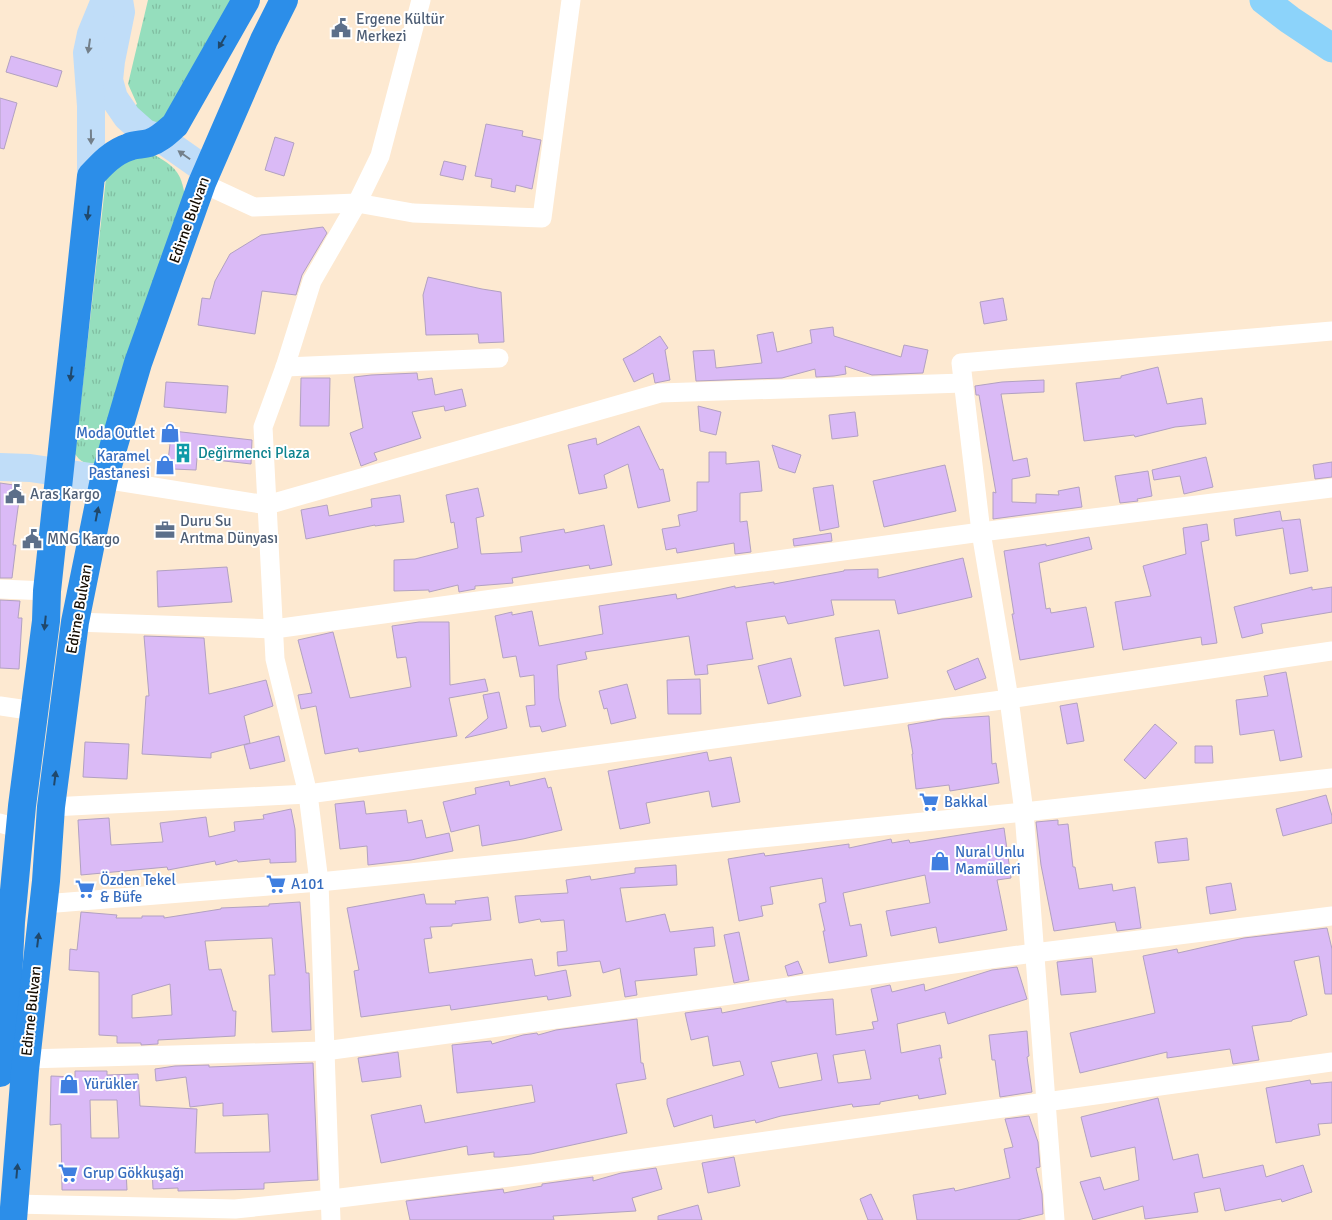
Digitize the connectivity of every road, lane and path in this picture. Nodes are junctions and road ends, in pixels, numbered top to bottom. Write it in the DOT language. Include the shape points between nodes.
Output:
graph roads {
  1 [pos="105,0"];
  2 [pos="119,0"];
  3 [pos="246,0"];
  4 [pos="284,0"];
  5 [pos="421,0"];
  6 [pos="571,0"];
  7 [pos="102,98"];
  8 [pos="160,138"];
  9 [pos="91,176"];
  10 [pos="205,177"];
  11 [pos="357,203"];
  12 [pos="1332,330"];
  13 [pos="499,358"];
  14 [pos="286,366"];
  15 [pos="963,383"];
  16 [pos="0,467"];
  17 [pos="61,472"];
  18 [pos="104,479"];
  19 [pos="1332,488"];
  20 [pos="267,505"];
  21 [pos="981,532"];
  22 [pos="0,588"];
  23 [pos="48,592"];
  24 [pos="75,622"];
  25 [pos="274,630"];
  26 [pos="1332,651"];
  27 [pos="1008,699"];
  28 [pos="0,706"];
  29 [pos="35,711"];
  30 [pos="1332,778"];
  31 [pos="308,794"];
  32 [pos="51,806"];
  33 [pos="1024,812"];
  34 [pos="10,826"];
  35 [pos="319,882"];
  36 [pos="44,904"];
  37 [pos="1332,916"];
  38 [pos="5,921"];
  39 [pos="1034,953"];
  40 [pos="3,1016"];
  41 [pos="326,1051"];
  42 [pos="26,1060"];
  43 [pos="1332,1062"];
  44 [pos="0,1072"];
  45 [pos="1045,1102"];
  46 [pos="332,1199"];
  47 [pos="14,1212"];
  48 [pos="331,1220"];
  49 [pos="1055,1220"];
  1 -- 7 [label="street, one-way" via="90,34 87,53"];
  2 -- 7 [label="street" via="122,12 109,80"];
  3 -- 8 [label="highway, one-way" via="175,125"];
  4 -- 10 [label="highway, Edirne Bulvarı"];
  5 -- 11 [label="street" via="380,156"];
  6 -- 11 [label="street" via="542,218 412,213"];
  7 -- 8 [label="street" via="146,133"];
  7 -- 9 [label="street, one-way"];
  8 -- 9 [label="highway" via="118,152"];
  10 -- 8 [label="street, one-way"];
  9 -- 17 [label="highway, Edirne Bulvarı, one-way"];
  10 -- 11 [label="street" via="254,207"];
  10 -- 18 [label="highway, Edirne Bulvarı" via="138,363"];
  11 -- 14 [label="street" via="312,281"];
  12 -- 15 [label="street" via="961,363"];
  13 -- 14 [label="street"];
  14 -- 20 [label="street" via="263,427"];
  15 -- 20 [label="street" via="660,393"];
  15 -- 21 [label="street"];
  16 -- 17 [label="street"];
  17 -- 18 [label="street"];
  17 -- 23 [label="highway, Edirne Bulvarı"];
  18 -- 20 [label="street"];
  24 -- 18 [label="highway, Edirne Bulvarı, one-way"];
  19 -- 21 [label="street"];
  20 -- 25 [label="street"];
  21 -- 25 [label="street"];
  21 -- 27 [label="street"];
  22 -- 23 [label="street"];
  23 -- 29 [label="highway, Edirne Bulvarı, one-way"];
  24 -- 25 [label="street"];
  32 -- 24 [label="highway, Edirne Bulvarı, one-way"];
  25 -- 31 [label="street" via="275,659"];
  26 -- 27 [label="street"];
  27 -- 31 [label="street"];
  27 -- 33 [label="street"];
  28 -- 29 [label="street"];
  29 -- 34 [label="highway, Edirne Bulvarı" via="22,806"];
  30 -- 33 [label="street"];
  31 -- 32 [label="street"];
  31 -- 35 [label="street"];
  32 -- 36 [label="highway, Edirne Bulvarı"];
  33 -- 35 [label="street"];
  33 -- 39 [label="street"];
  34 -- 38 [label="highway, Edirne Bulvarı"];
  35 -- 36 [label="street"];
  35 -- 41 [label="street"];
  42 -- 36 [label="highway, Edirne Bulvarı, one-way"];
  37 -- 39 [label="street"];
  38 -- 40 [label="highway, Edirne Bulvarı"];
  39 -- 41 [label="street"];
  39 -- 45 [label="street"];
  40 -- 44 [label="highway, Edirne Bulvarı"];
  41 -- 42 [label="street"];
  41 -- 46 [label="street"];
  47 -- 42 [label="highway, Edirne Bulvarı, one-way"];
  43 -- 45 [label="street"];
  45 -- 46 [label="street"];
  45 -- 49 [label="street"];
  46 -- 47 [label="street" via="235,1209"];
  46 -- 48 [label="street"];
}
